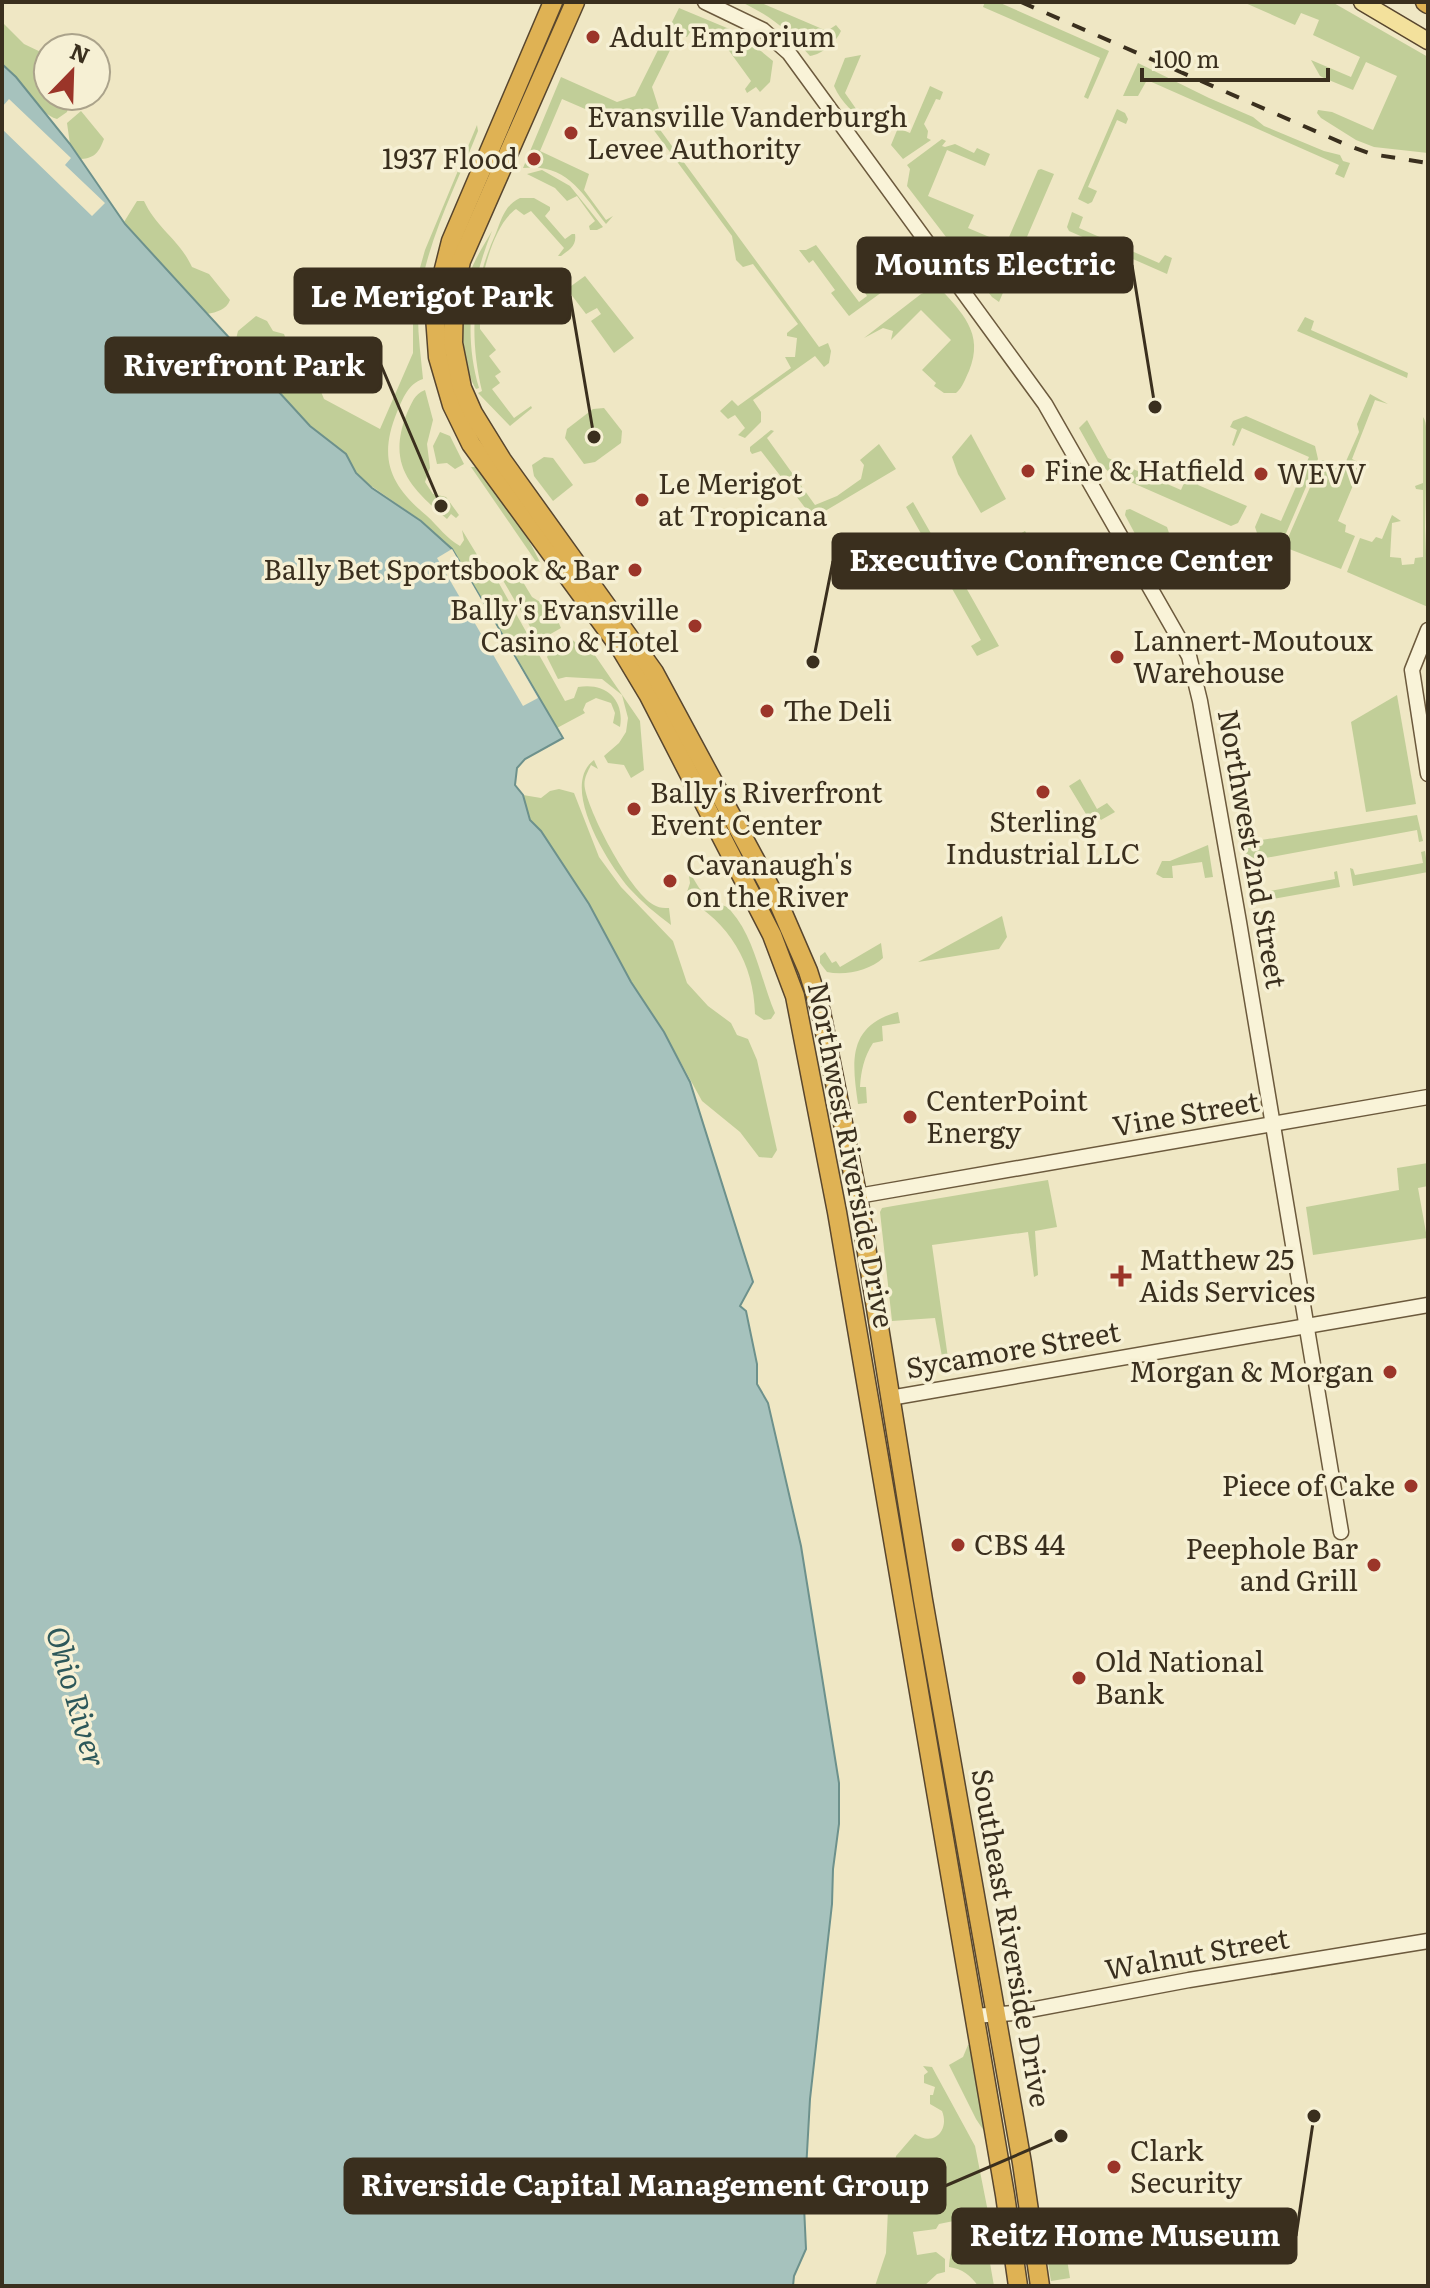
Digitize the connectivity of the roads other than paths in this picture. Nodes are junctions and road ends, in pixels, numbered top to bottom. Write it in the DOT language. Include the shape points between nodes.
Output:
graph roads {
  1 [pos="553,2"];
  2 [pos="575,2"];
  3 [pos="705,2"];
  4 [pos="1362,2"];
  5 [pos="1428,41"];
  6 [pos="447,288"];
  7 [pos="1428,630"];
  8 [pos="1428,774"];
  9 [pos="1428,1097"];
  10 [pos="1272,1126"];
  11 [pos="858,1196"];
  12 [pos="1428,1305"];
  13 [pos="1307,1325"];
  14 [pos="890,1398"];
  15 [pos="1341,1532"];
  16 [pos="923,1600"];
  17 [pos="903,1603"];
  18 [pos="1428,1941"];
  19 [pos="995,2013"];
  20 [pos="974,2016"];
  21 [pos="1018,2286"];
  22 [pos="1040,2286"];
  1 -- 6 [label="highway" via="455,231"];
  2 -- 6 [label="highway"];
  3 -- 10 [label="main road, Northwest 2nd Street" via="763,30 789,53 1045,404 1181,639 1200,701"];
  4 -- 5 [label="main road"];
  6 -- 11 [label="highway, Northwest Riverside Drive" via="458,373 479,426 654,672 791,930 825,1024"];
  6 -- 17 [label="highway, Northwest Riverside Drive" via="435,316 438,357 457,418 648,694 772,935 795,996"];
  7 -- 8 [label="main road" via="1412,670"];
  9 -- 10 [label="main road, Vine Street"];
  10 -- 11 [label="main road, Vine Street"];
  10 -- 13 [label="main road, Northwest 2nd Street"];
  11 -- 14 [label="highway, Northwest Riverside Drive"];
  12 -- 13 [label="main road, Sycamore Street"];
  13 -- 14 [label="main road, Sycamore Street"];
  13 -- 15 [label="main road, Northwest 2nd Street"];
  14 -- 16 [label="highway, Northwest Riverside Drive"];
  16 -- 19 [label="highway, Southeast Riverside Drive"];
  17 -- 20 [label="highway, Southeast Riverside Drive"];
  18 -- 19 [label="main road, Walnut Street"];
  19 -- 20 [label="main road, Walnut Street"];
  19 -- 22 [label="highway, Southeast Riverside Drive"];
  20 -- 21 [label="highway, Southeast Riverside Drive"];
}
